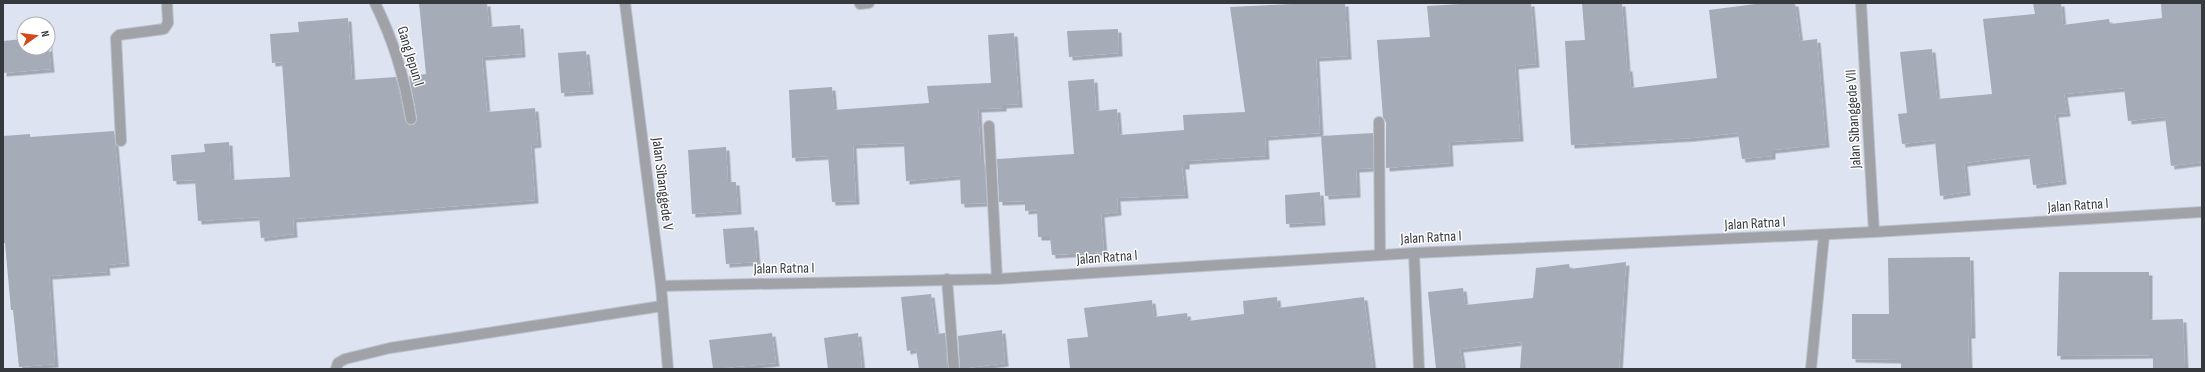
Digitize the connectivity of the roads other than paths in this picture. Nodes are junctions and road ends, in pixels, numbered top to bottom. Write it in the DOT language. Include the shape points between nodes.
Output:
graph roads {
  1 [pos="167,3"];
  2 [pos="375,3"];
  3 [pos="625,3"];
  4 [pos="1861,3"];
  5 [pos="411,119"];
  6 [pos="1379,122"];
  7 [pos="989,126"];
  8 [pos="121,140"];
  9 [pos="2202,212"];
  10 [pos="1874,232"];
  11 [pos="1824,234"];
  12 [pos="1414,253"];
  13 [pos="1380,255"];
  14 [pos="947,279"];
  15 [pos="997,279"];
  16 [pos="661,286"];
  17 [pos="662,306"];
  18 [pos="336,369"];
  19 [pos="668,369"];
  20 [pos="954,369"];
  21 [pos="1419,369"];
  22 [pos="1811,369"];
  1 -- 8 [label="street" via="168,23 164,29 119,35 116,38"];
  2 -- 5 [label="street, Gang Jepun I" via="405,79"];
  3 -- 16 [label="street, Jalan Sibanggede V"];
  4 -- 10 [label="street, Jalan Sibanggede VII"];
  6 -- 13 [label="street"];
  7 -- 15 [label="street"];
  9 -- 10 [label="street, Jalan Ratna I"];
  10 -- 11 [label="street, Jalan Ratna I"];
  11 -- 12 [label="street, Jalan Ratna I"];
  11 -- 22 [label="street"];
  12 -- 13 [label="street, Jalan Ratna I"];
  12 -- 21 [label="street"];
  13 -- 15 [label="street, Jalan Ratna I"];
  14 -- 15 [label="street, Jalan Ratna I"];
  14 -- 16 [label="street, Jalan Ratna I"];
  14 -- 20 [label="street"];
  16 -- 17 [label="street, Jalan Sibanggede V"];
  17 -- 18 [label="street" via="390,348 345,358 338,363"];
  17 -- 19 [label="street, Jalan Sibanggede V"];
}
